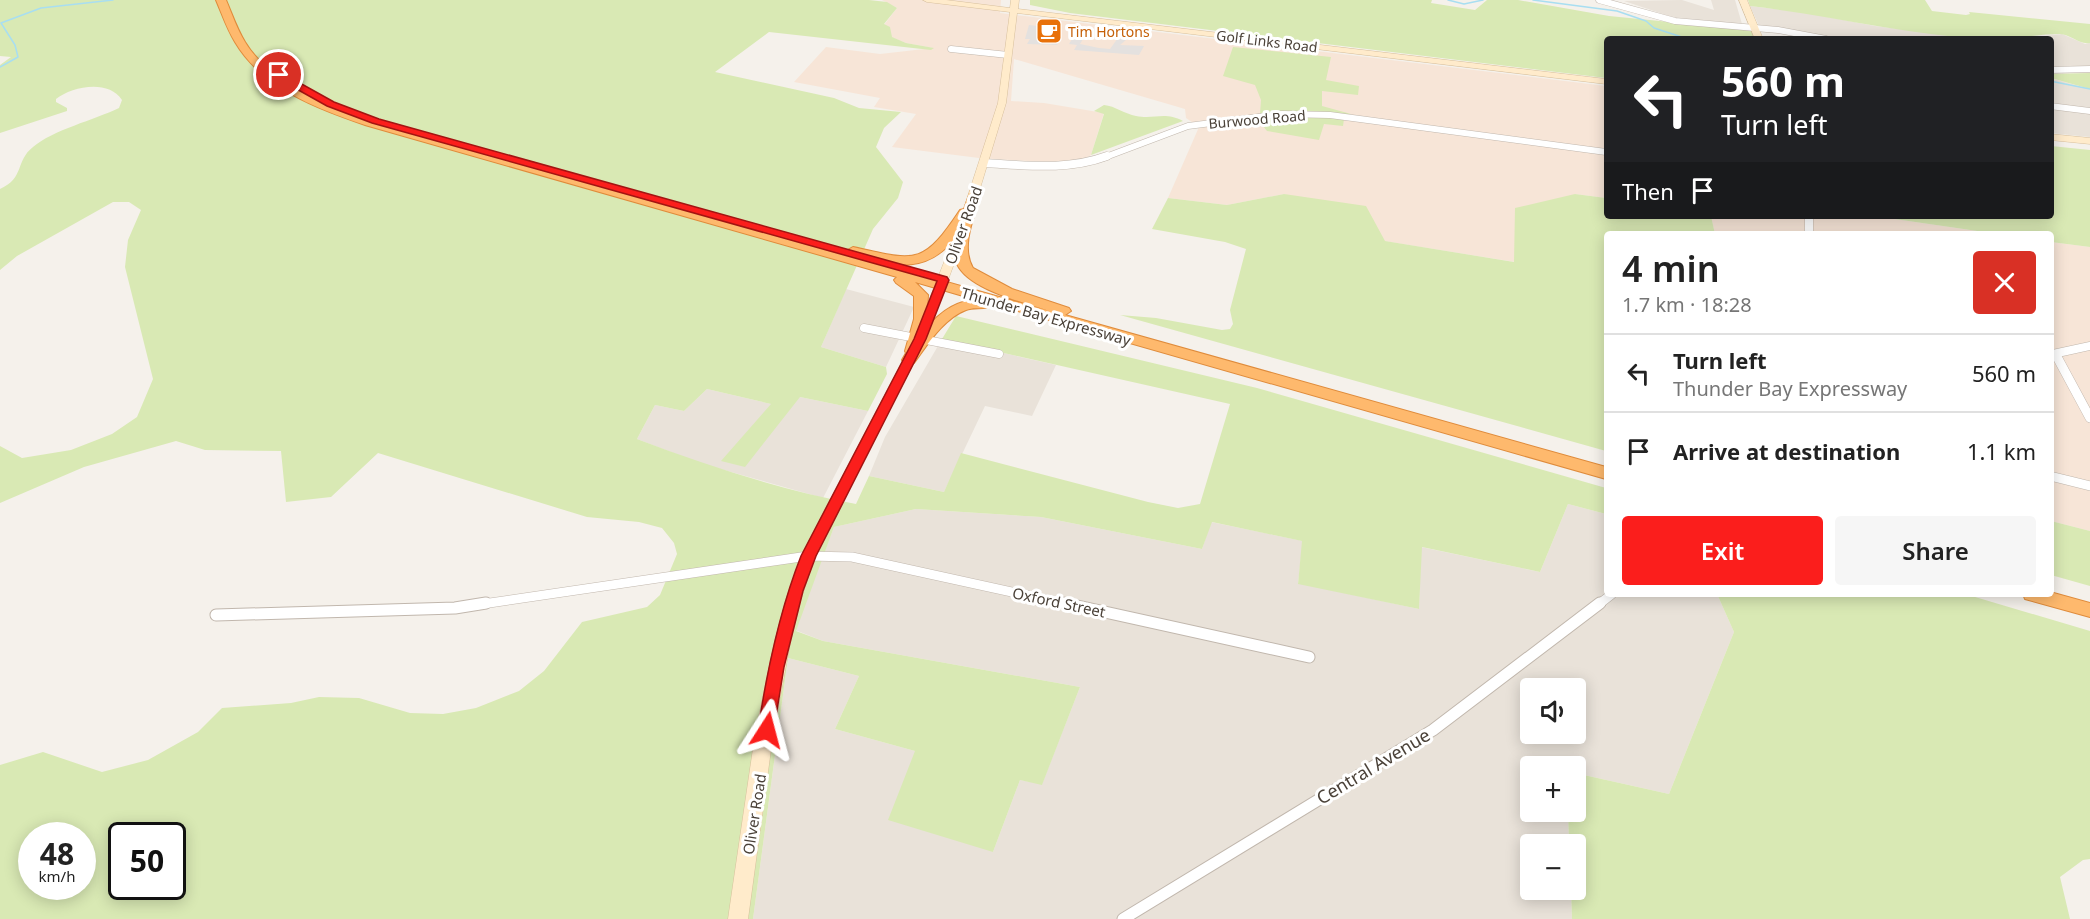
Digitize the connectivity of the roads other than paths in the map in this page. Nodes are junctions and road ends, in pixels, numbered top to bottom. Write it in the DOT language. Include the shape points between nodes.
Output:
graph roads {
  1 [pos="221,0"];
  2 [pos="228,0"];
  3 [pos="927,0"];
  4 [pos="1015,0"];
  5 [pos="1599,0"];
  6 [pos="1743,0"];
  7 [pos="976,6"];
  8 [pos="1013,11"];
  9 [pos="1044,15"];
  10 [pos="1012,24"];
  11 [pos="1754,28"];
  12 [pos="1758,36"];
  13 [pos="1812,36"];
  14 [pos="951,49"];
  15 [pos="1008,55"];
  16 [pos="2090,69"];
  17 [pos="2054,70"];
  18 [pos="1604,82"];
  19 [pos="2054,106"];
  20 [pos="2090,111"];
  21 [pos="2054,138"];
  22 [pos="2090,142"];
  23 [pos="1604,152"];
  24 [pos="984,163"];
  25 [pos="975,194"];
  26 [pos="818,248"];
  27 [pos="942,283"];
  28 [pos="1088,324"];
  29 [pos="864,328"];
  30 [pos="920,339"];
  31 [pos="2090,346"];
  32 [pos="999,354"];
  33 [pos="2054,354"];
  34 [pos="2054,356"];
  35 [pos="909,360"];
  36 [pos="2090,418"];
  37 [pos="1604,466"];
  38 [pos="1604,472"];
  39 [pos="2054,477"];
  40 [pos="2090,486"];
  41 [pos="808,556"];
  42 [pos="2054,592"];
  43 [pos="1608,597"];
  44 [pos="2043,597"];
  45 [pos="2090,602"];
  46 [pos="2090,610"];
  47 [pos="216,615"];
  48 [pos="1309,657"];
  49 [pos="738,919"];
  50 [pos="1122,919"];
  1 -- 26 [label="highway, Thunder Bay Expressway" via="235,34 257,64 286,86 325,106 369,123"];
  2 -- 26 [label="highway, Thunder Bay Expressway" via="255,53 293,84 341,108 412,132"];
  3 -- 7 [label="main road, Golf Links Road"];
  4 -- 7 [label="main road"];
  4 -- 8 [label="main road, Oliver Road"];
  4 -- 9 [label="main road"];
  5 -- 11 [label="street" via="1671,20"];
  6 -- 11 [label="main road"];
  7 -- 8 [label="main road, Golf Links Road"];
  8 -- 9 [label="main road, Golf Links Road"];
  8 -- 10 [label="main road, Oliver Road"];
  9 -- 10 [label="main road" via="1027,16"];
  9 -- 18 [label="main road, Golf Links Road"];
  10 -- 15 [label="main road, Oliver Road"];
  11 -- 12 [label="main road"];
  11 -- 13 [label="street"];
  14 -- 15 [label="street"];
  15 -- 24 [label="main road, Oliver Road" via="1002,104"];
  16 -- 17 [label="street"];
  19 -- 20 [label="street"];
  21 -- 22 [label="main road"];
  23 -- 24 [label="street, Burwood Road" via="1330,115 1282,114 1188,126 1085,164"];
  24 -- 25 [label="main road, Oliver Road"];
  25 -- 26 [label="highway" via="944,248 924,260 894,260"];
  25 -- 27 [label="main road, Oliver Road"];
  25 -- 28 [label="highway" via="962,257 966,269 987,283"];
  26 -- 27 [label="highway, Thunder Bay Expressway"];
  26 -- 30 [label="highway" via="918,290 922,304"];
  27 -- 28 [label="highway, Thunder Bay Expressway"];
  27 -- 30 [label="main road, Oliver Road"];
  28 -- 30 [label="highway" via="972,303 948,313"];
  28 -- 37 [label="highway, Thunder Bay Expressway"];
  28 -- 38 [label="highway, Thunder Bay Expressway"];
  29 -- 30 [label="street"];
  30 -- 32 [label="street"];
  30 -- 35 [label="highway"];
  31 -- 33 [label="street"];
  34 -- 36 [label="street"];
  35 -- 41 [label="main road, Oliver Road"];
  39 -- 40 [label="street"];
  41 -- 47 [label="street, Oxford Street" via="455,608"];
  41 -- 48 [label="street, Oxford Street" via="852,557 894,565"];
  41 -- 49 [label="main road, Oliver Road" via="776,667"];
  42 -- 45 [label="highway"];
  43 -- 50 [label="street, Central Avenue" via="1433,730"];
  44 -- 46 [label="highway"];
}
